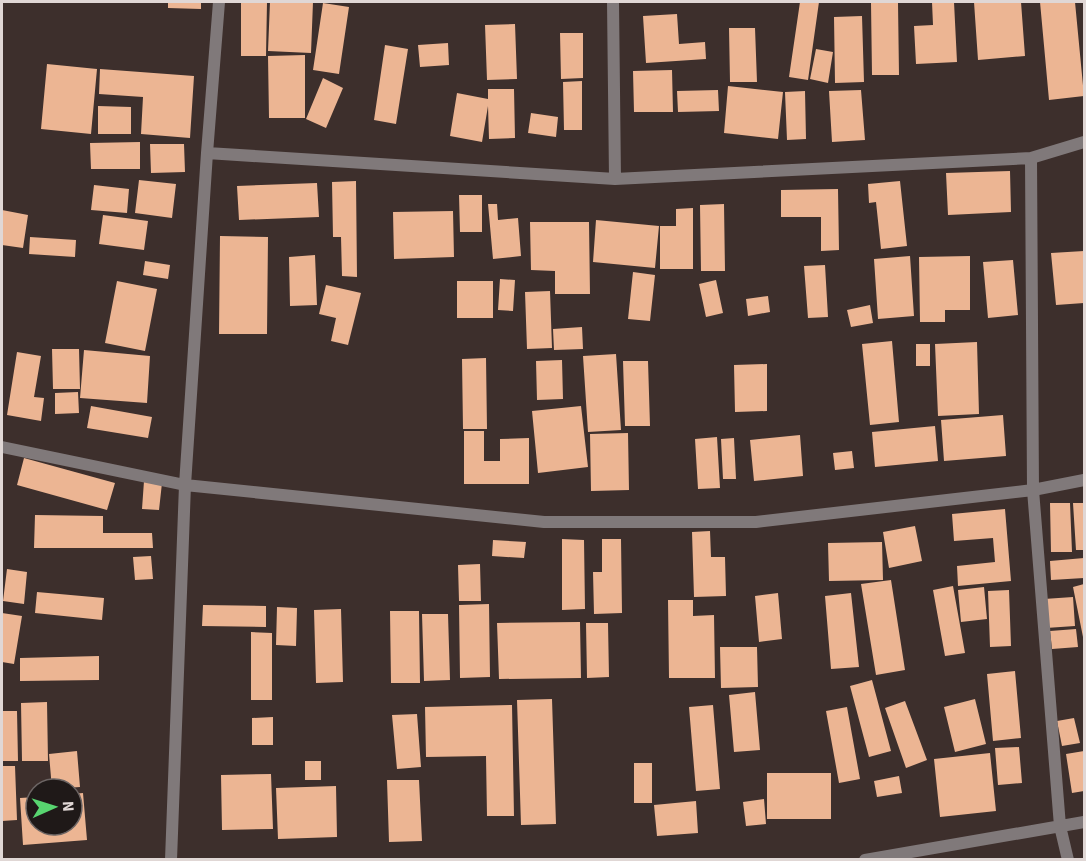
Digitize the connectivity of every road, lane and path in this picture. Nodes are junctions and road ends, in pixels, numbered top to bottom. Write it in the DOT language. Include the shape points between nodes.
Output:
graph roads {
  1 [pos="219,2"];
  2 [pos="613,2"];
  3 [pos="1084,142"];
  4 [pos="207,153"];
  5 [pos="1031,158"];
  6 [pos="615,179"];
  7 [pos="2,447"];
  8 [pos="1084,480"];
  9 [pos="185,485"];
  10 [pos="1033,490"];
  11 [pos="1084,822"];
  12 [pos="1060,826"];
  13 [pos="171,860"];
  14 [pos="865,860"];
  15 [pos="1068,860"];
  1 -- 4 [label="street"];
  2 -- 6 [label="street"];
  3 -- 5 [label="street"];
  4 -- 6 [label="street"];
  4 -- 9 [label="street"];
  5 -- 6 [label="street"];
  5 -- 10 [label="street"];
  7 -- 9 [label="street"];
  8 -- 10 [label="street"];
  9 -- 10 [label="street" via="544,522 756,522"];
  9 -- 13 [label="street"];
  10 -- 12 [label="street"];
  11 -- 12 [label="street"];
  12 -- 14 [label="street"];
  12 -- 15 [label="street"];
}
